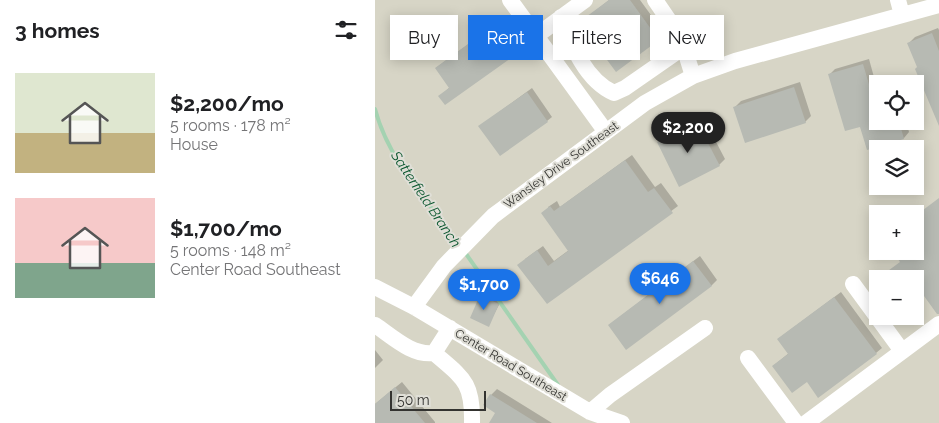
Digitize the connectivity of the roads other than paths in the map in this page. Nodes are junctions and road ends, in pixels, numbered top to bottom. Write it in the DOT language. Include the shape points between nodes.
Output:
graph roads {
  1 [pos="510,0"];
  2 [pos="585,0"];
  3 [pos="655,0"];
  4 [pos="939,5"];
  5 [pos="900,7"];
  6 [pos="521,15"];
  7 [pos="564,15"];
  8 [pos="665,15"];
  9 [pos="553,23"];
  10 [pos="543,31"];
  11 [pos="543,46"];
  12 [pos="580,60"];
  13 [pos="665,60"];
  14 [pos="688,60"];
  15 [pos="693,76"];
  16 [pos="606,132"];
  17 [pos="853,284"];
  18 [pos="375,288"];
  19 [pos="414,307"];
  20 [pos="939,324"];
  21 [pos="375,325"];
  22 [pos="450,328"];
  23 [pos="705,328"];
  24 [pos="902,351"];
  25 [pos="434,353"];
  26 [pos="748,358"];
  27 [pos="590,412"];
  28 [pos="472,423"];
  29 [pos="622,423"];
  30 [pos="796,423"];
  31 [pos="806,423"];
  1 -- 6 [label="street"];
  2 -- 7 [label="street"];
  3 -- 8 [label="street"];
  4 -- 5 [label="street, Wansley Drive Southeast"];
  5 -- 15 [label="street, Wansley Drive Southeast"];
  9 -- 10 [label="street"];
  11 -- 16 [label="street"];
  12 -- 13 [label="street" via="604,89 614,93"];
  14 -- 15 [label="street"];
  15 -- 16 [label="street, Wansley Drive Southeast" via="645,103"];
  16 -- 19 [label="street, Wansley Drive Southeast" via="493,216 444,266"];
  17 -- 24 [label="street"];
  18 -- 19 [label="street, Center Road Southeast"];
  19 -- 22 [label="street, Center Road Southeast"];
  20 -- 24 [label="street"];
  21 -- 25 [label="street" via="408,347 423,354"];
  22 -- 25 [label="street"];
  22 -- 27 [label="street, Center Road Southeast"];
  23 -- 27 [label="street"];
  24 -- 31 [label="street"];
  25 -- 28 [label="street" via="466,381 473,400"];
  26 -- 30 [label="street"];
  27 -- 29 [label="street, Center Road Southeast"];
}
